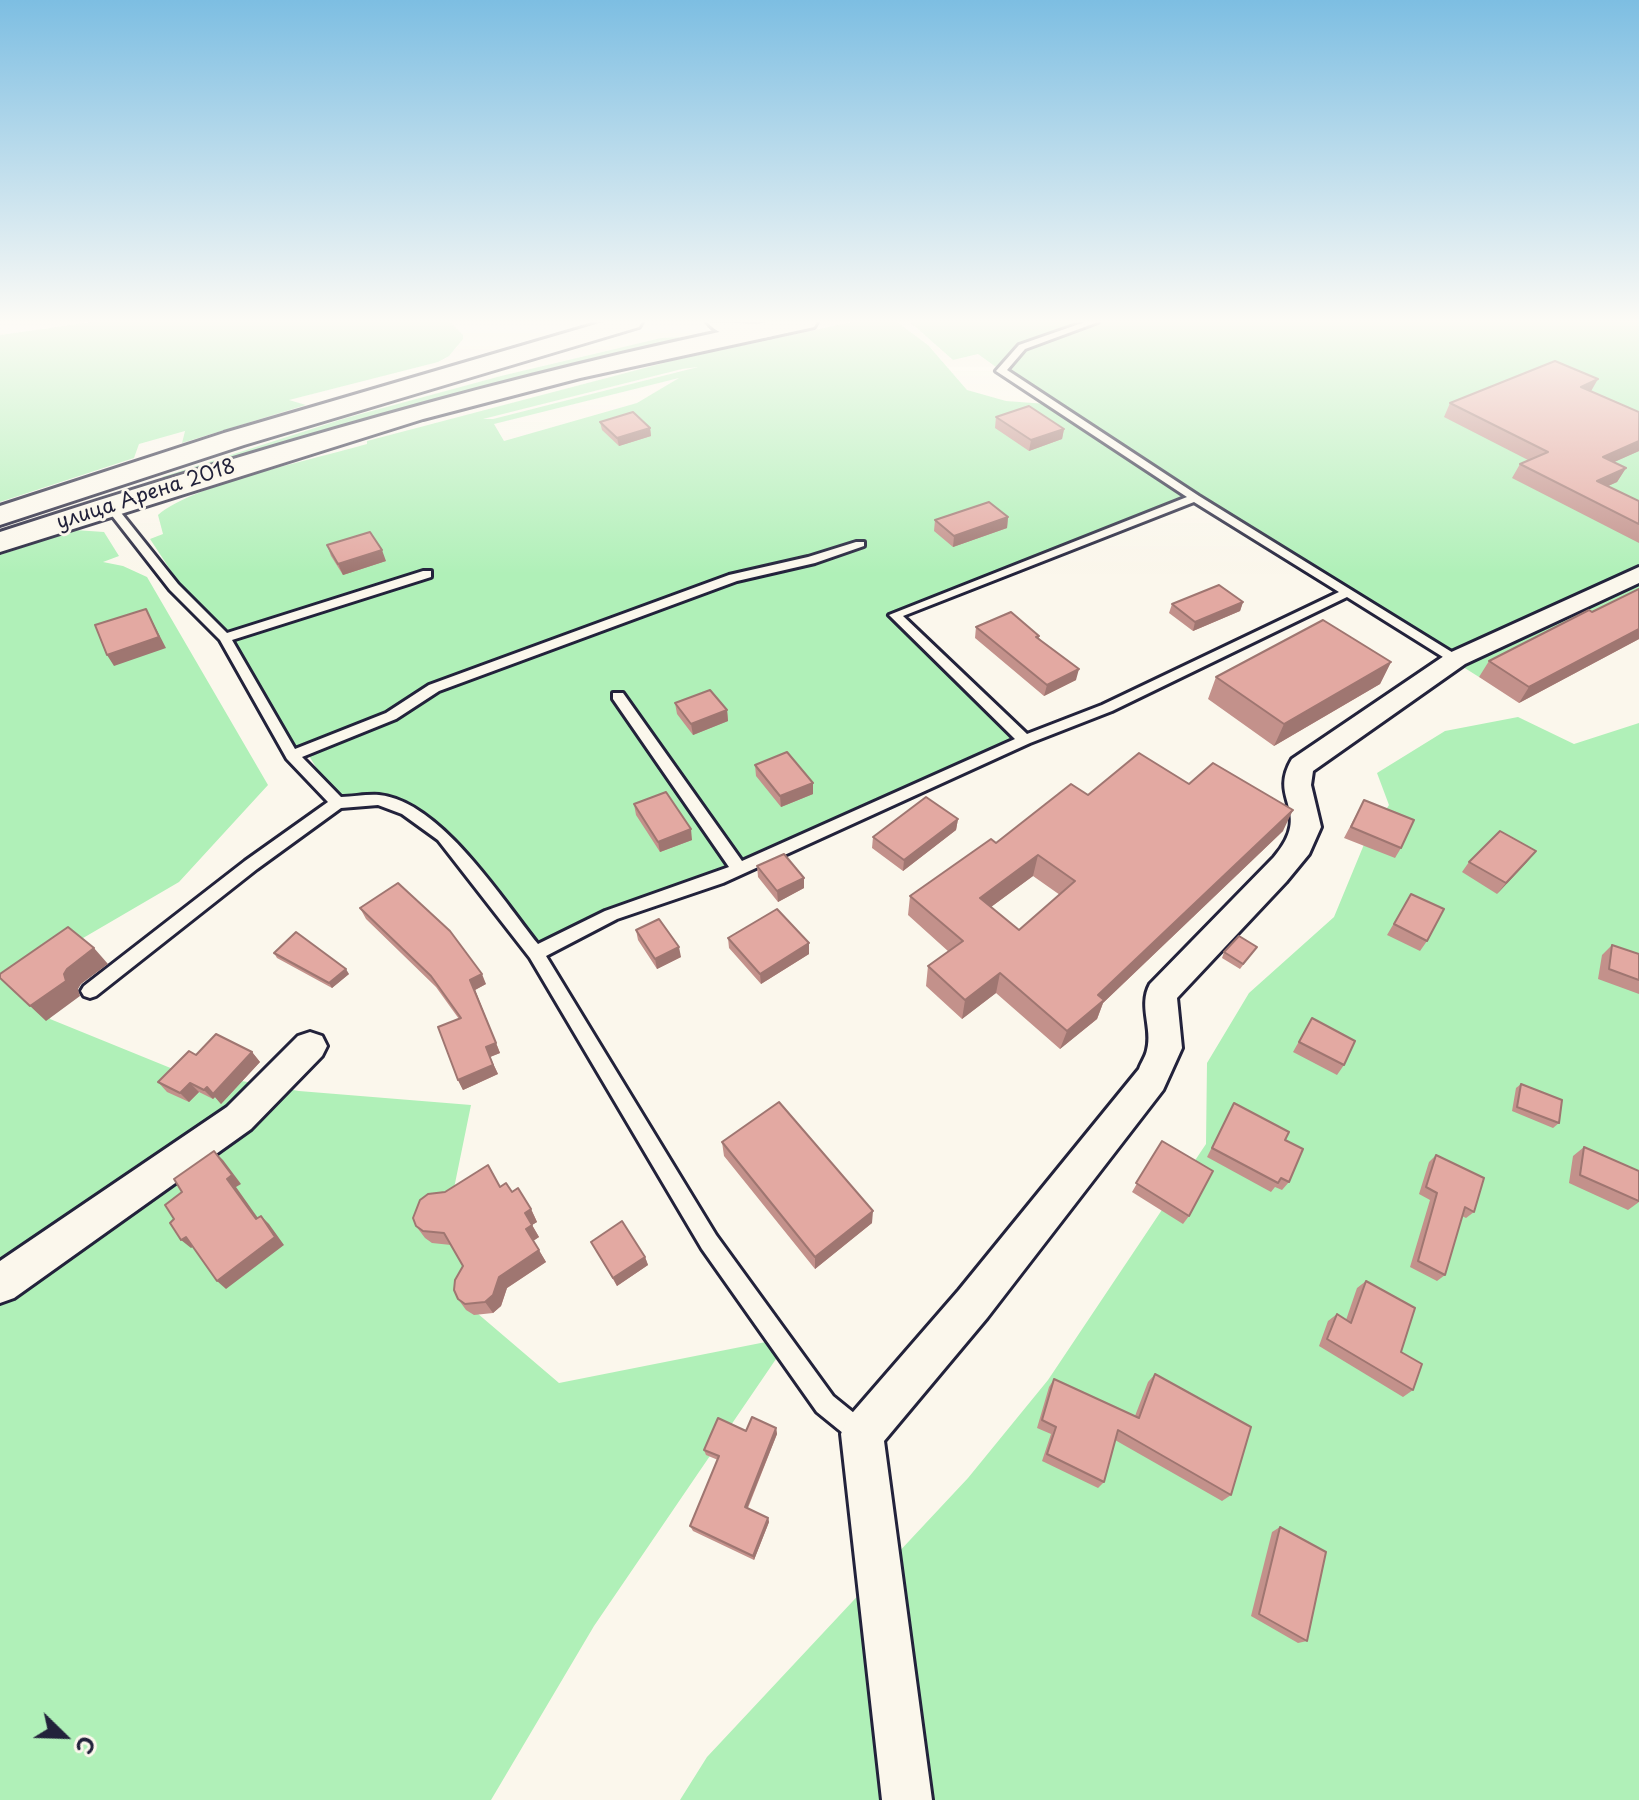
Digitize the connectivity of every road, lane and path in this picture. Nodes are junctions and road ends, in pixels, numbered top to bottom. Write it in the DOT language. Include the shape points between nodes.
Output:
graph roads {
  1 [pos="346,406"];
  2 [pos="375,406"];
  3 [pos="441,406"];
  4 [pos="1054,406"];
  5 [pos="106,497"];
  6 [pos="1195,498"];
  7 [pos="0,518"];
  8 [pos="0,542"];
  9 [pos="860,544"];
  10 [pos="427,574"];
  11 [pos="1639,574"];
  12 [pos="1346,593"];
  13 [pos="225,638"];
  14 [pos="1456,659"];
  15 [pos="618,696"];
  16 [pos="1025,740"];
  17 [pos="292,756"];
  18 [pos="338,803"];
  19 [pos="739,869"];
  20 [pos="536,953"];
  21 [pos="90,991"];
  22 [pos="310,1046"];
  23 [pos="0,1284"];
  24 [pos="862,1434"];
  25 [pos="907,1800"];
  1 -- 7 [label="main road" via="93,483"];
  2 -- 5 [label="main road, улица Арена 2018"];
  3 -- 5 [label="main road, улица Арена 2018"];
  4 -- 6 [label="lane"];
  5 -- 7 [label="main road, улица Арена 2018"];
  5 -- 8 [label="main road, улица Арена 2018"];
  5 -- 13 [label="lane" via="174,587"];
  6 -- 12 [label="lane"];
  6 -- 16 [label="lane" via="895,615"];
  9 -- 17 [label="lane" via="733,578 434,688 391,716"];
  10 -- 13 [label="lane"];
  11 -- 14 [label="street"];
  12 -- 14 [label="lane"];
  12 -- 16 [label="lane" via="1107,708"];
  13 -- 17 [label="lane"];
  14 -- 24 [label="street" via="1302,766 1296,777 1307,816 1304,836 1280,869 1161,993 1165,1048 1151,1079 973,1304"];
  15 -- 19 [label="lane"];
  16 -- 19 [label="lane"];
  17 -- 18 [label="lane"];
  18 -- 20 [label="lane" via="379,800 407,810 443,836"];
  18 -- 21 [label="lane"];
  19 -- 20 [label="lane" via="611,915"];
  20 -- 24 [label="lane" via="709,1242 825,1404"];
  22 -- 23 [label="street" via="239,1118"];
  24 -- 25 [label="street"];
}
